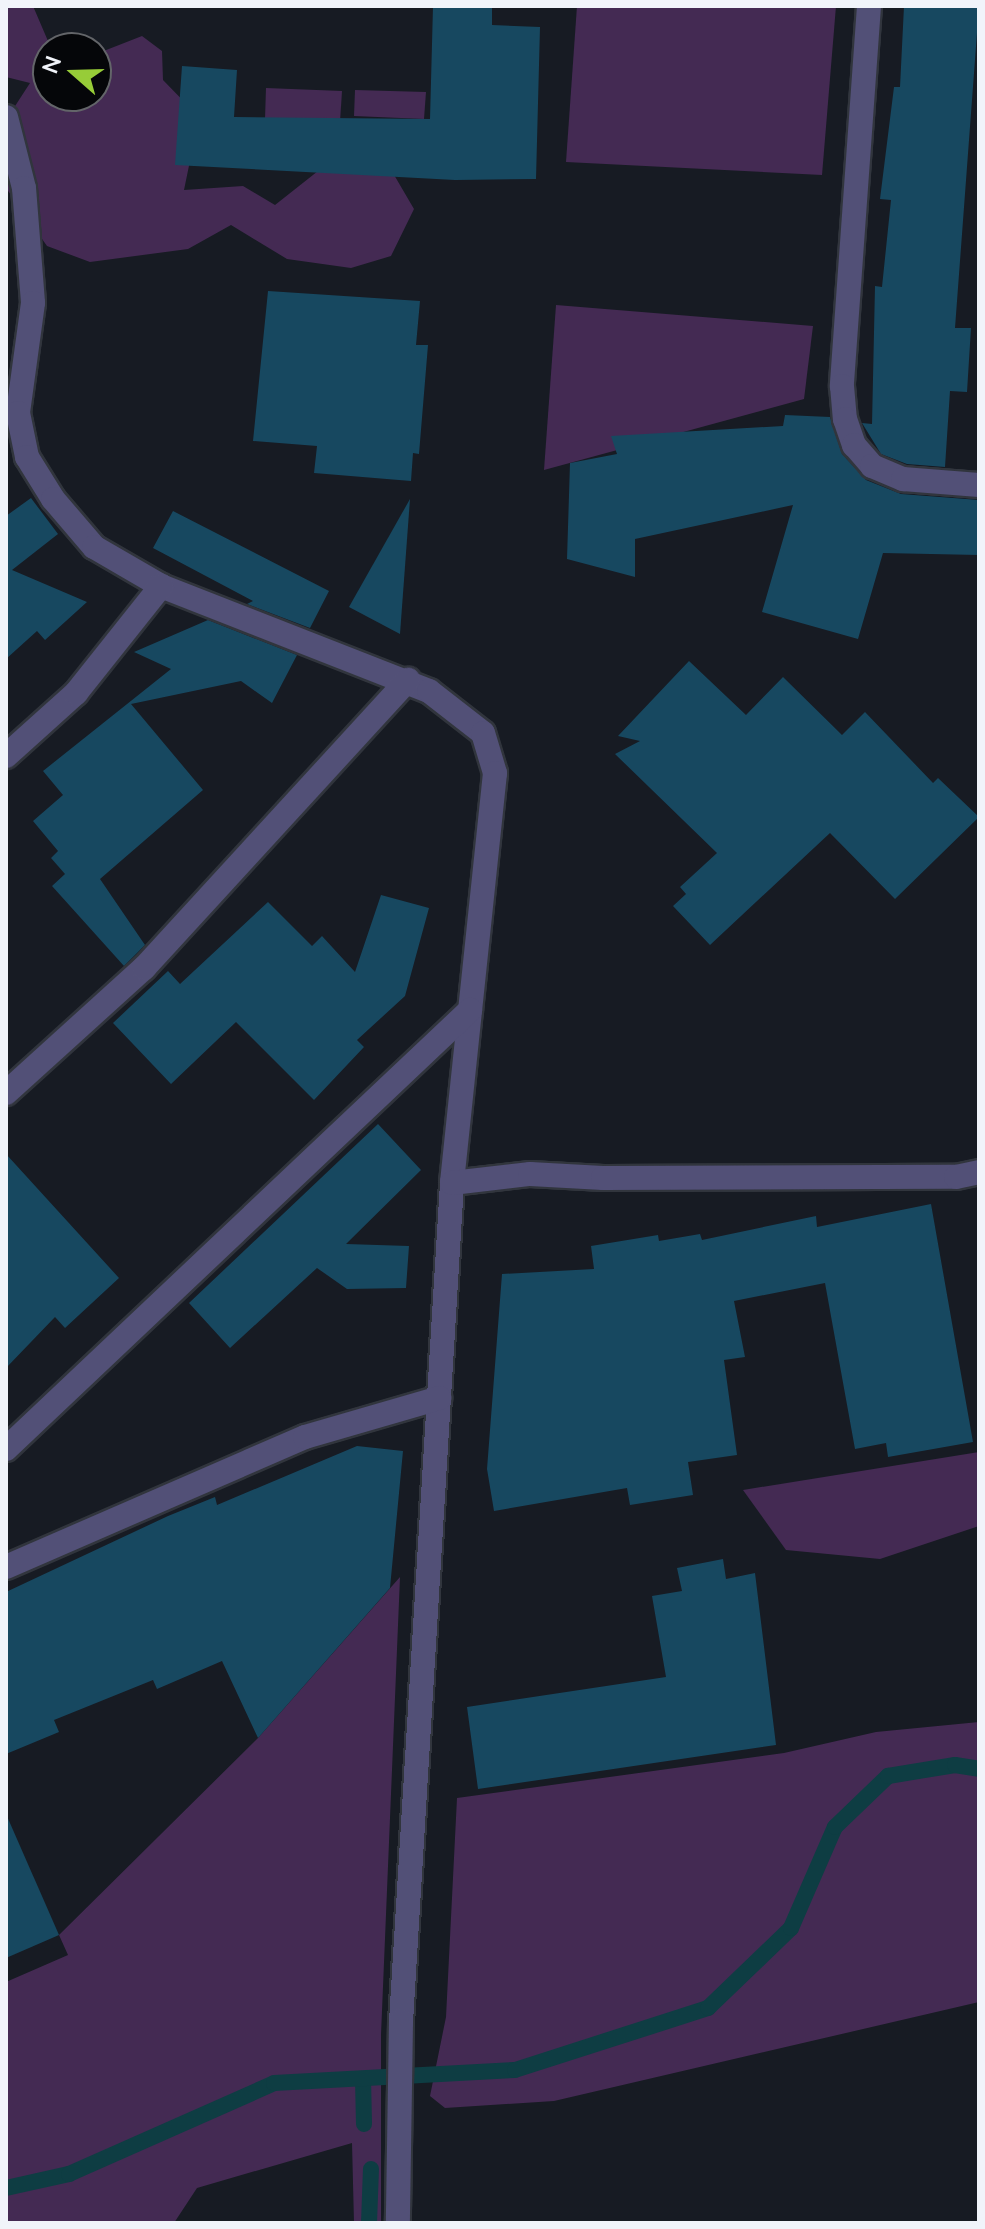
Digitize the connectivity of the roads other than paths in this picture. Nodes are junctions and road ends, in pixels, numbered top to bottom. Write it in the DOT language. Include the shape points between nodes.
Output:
graph roads {
  1 [pos="869,6"];
  2 [pos="6,117"];
  3 [pos="979,485"];
  4 [pos="161,586"];
  5 [pos="408,680"];
  6 [pos="6,756"];
  7 [pos="470,1010"];
  8 [pos="6,1093"];
  9 [pos="979,1172"];
  10 [pos="452,1183"];
  11 [pos="439,1398"];
  12 [pos="6,1449"];
  13 [pos="6,1567"];
  14 [pos="398,2223"];
  1 -- 3 [label="street" via="842,386 845,419 854,445 872,466 903,479"];
  2 -- 4 [label="street" via="24,188 33,303 18,413 27,457 53,499 94,547"];
  4 -- 5 [label="street"];
  4 -- 6 [label="street" via="76,693"];
  5 -- 7 [label="street" via="465,714 483,733 495,773"];
  5 -- 8 [label="street" via="144,968"];
  7 -- 10 [label="street"];
  7 -- 12 [label="street"];
  9 -- 10 [label="street" via="940,1177 530,1174"];
  10 -- 11 [label="street"];
  11 -- 13 [label="street" via="305,1437"];
  11 -- 14 [label="street" via="401,2021"];
}
